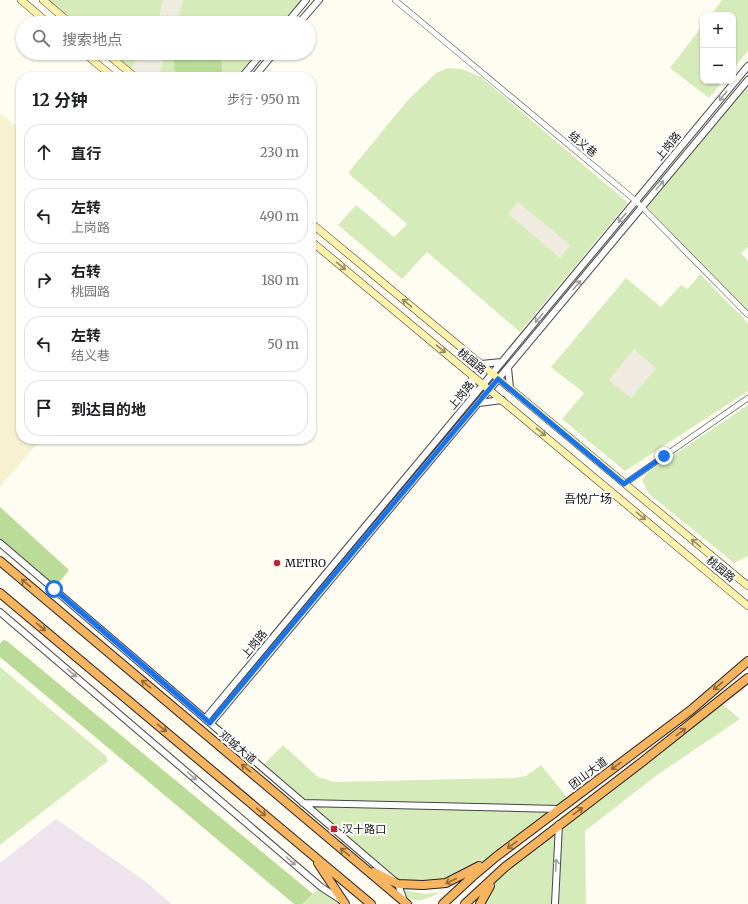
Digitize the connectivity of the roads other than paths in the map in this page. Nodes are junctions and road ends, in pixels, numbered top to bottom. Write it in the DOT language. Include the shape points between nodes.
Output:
graph roads {
  1 [pos="21,0"];
  2 [pos="43,0"];
  3 [pos="306,0"];
  4 [pos="319,0"];
  5 [pos="395,0"];
  6 [pos="40,16"];
  7 [pos="62,16"];
  8 [pos="293,16"];
  9 [pos="306,16"];
  10 [pos="92,60"];
  11 [pos="114,60"];
  12 [pos="256,60"];
  13 [pos="268,60"];
  14 [pos="748,66"];
  15 [pos="107,72"];
  16 [pos="129,72"];
  17 [pos="246,72"];
  18 [pos="258,72"];
  19 [pos="748,80"];
  20 [pos="636,201"];
  21 [pos="642,207"];
  22 [pos="316,227"];
  23 [pos="316,245"];
  24 [pos="748,315"];
  25 [pos="502,362"];
  26 [pos="481,364"];
  27 [pos="508,368"];
  28 [pos="492,374"];
  29 [pos="472,375"];
  30 [pos="498,379"];
  31 [pos="483,384"];
  32 [pos="510,388"];
  33 [pos="490,390"];
  34 [pos="474,396"];
  35 [pos="748,398"];
  36 [pos="502,400"];
  37 [pos="479,403"];
  38 [pos="624,484"];
  39 [pos="0,543"];
  40 [pos="0,561"];
  41 [pos="748,586"];
  42 [pos="0,592"];
  43 [pos="748,606"];
  44 [pos="0,612"];
  45 [pos="748,661"];
  46 [pos="748,678"];
  47 [pos="208,721"];
  48 [pos="303,803"];
  49 [pos="559,809"];
  50 [pos="559,824"];
  51 [pos="314,856"];
  52 [pos="498,856"];
  53 [pos="509,864"];
  54 [pos="363,866"];
  55 [pos="398,884"];
  56 [pos="345,903"];
  57 [pos="371,904"];
  58 [pos="406,904"];
  59 [pos="443,904"];
  60 [pos="465,904"];
  61 [pos="480,904"];
  62 [pos="555,904"];
  1 -- 6 [label="main road"];
  2 -- 7 [label="main road"];
  3 -- 8 [label="street"];
  4 -- 9 [label="street"];
  5 -- 20 [label="street, 结义巷"];
  10 -- 15 [label="main road"];
  11 -- 16 [label="main road"];
  12 -- 17 [label="street"];
  13 -- 18 [label="street"];
  14 -- 20 [label="street, 上岗路, one-way"];
  21 -- 19 [label="street, 上岗路, one-way"];
  20 -- 21 [label="street, 结义巷"];
  20 -- 25 [label="street, 上岗路, one-way"];
  21 -- 24 [label="street, 结义巷"];
  27 -- 21 [label="street, 上岗路, one-way"];
  26 -- 22 [label="main road, 桃园路, one-way"];
  23 -- 29 [label="main road, 桃园路, one-way"];
  25 -- 26 [label="street"];
  25 -- 28 [label="street, 上岗路"];
  26 -- 28 [label="main road, 桃园路"];
  27 -- 30 [label="street, 上岗路"];
  27 -- 32 [label="street"];
  28 -- 30 [label="main road, 桃园路"];
  28 -- 31 [label="street, 上岗路"];
  29 -- 31 [label="main road, 桃园路"];
  29 -- 34 [label="street"];
  30 -- 32 [label="main road, 桃园路"];
  30 -- 33 [label="street, 上岗路"];
  31 -- 33 [label="main road, 桃园路"];
  31 -- 34 [label="street, 上岗路"];
  32 -- 38 [label="main road, 桃园路"];
  33 -- 36 [label="main road, 桃园路"];
  33 -- 37 [label="street, 上岗路"];
  34 -- 47 [label="street, 上岗路"];
  35 -- 38 [label="street"];
  36 -- 37 [label="street"];
  36 -- 43 [label="main road, 桃园路, one-way"];
  37 -- 47 [label="street, 上岗路"];
  41 -- 38 [label="main road, 桃园路, one-way"];
  39 -- 47 [label="street"];
  54 -- 40 [label="highway, 邓城大道, one-way"];
  42 -- 51 [label="highway, one-way"];
  44 -- 56 [label="street, one-way" via="321,887"];
  45 -- 49 [label="highway, 团山大道, one-way" via="690,710"];
  50 -- 46 [label="highway, one-way"];
  47 -- 48 [label="street"];
  48 -- 49 [label="street"];
  48 -- 55 [label="street"];
  49 -- 52 [label="highway, 团山大道, one-way"];
  50 -- 53 [label="highway"];
  62 -- 50 [label="street, one-way"];
  51 -- 56 [label="highway"];
  51 -- 57 [label="highway"];
  52 -- 55 [label="highway, one-way" via="446,883"];
  52 -- 59 [label="highway, 团山大道"];
  53 -- 60 [label="highway"];
  53 -- 61 [label="highway" via="485,892"];
  54 -- 55 [label="highway"];
  54 -- 58 [label="highway, 邓城大道"];
  55 -- 58 [label="street"];
}
